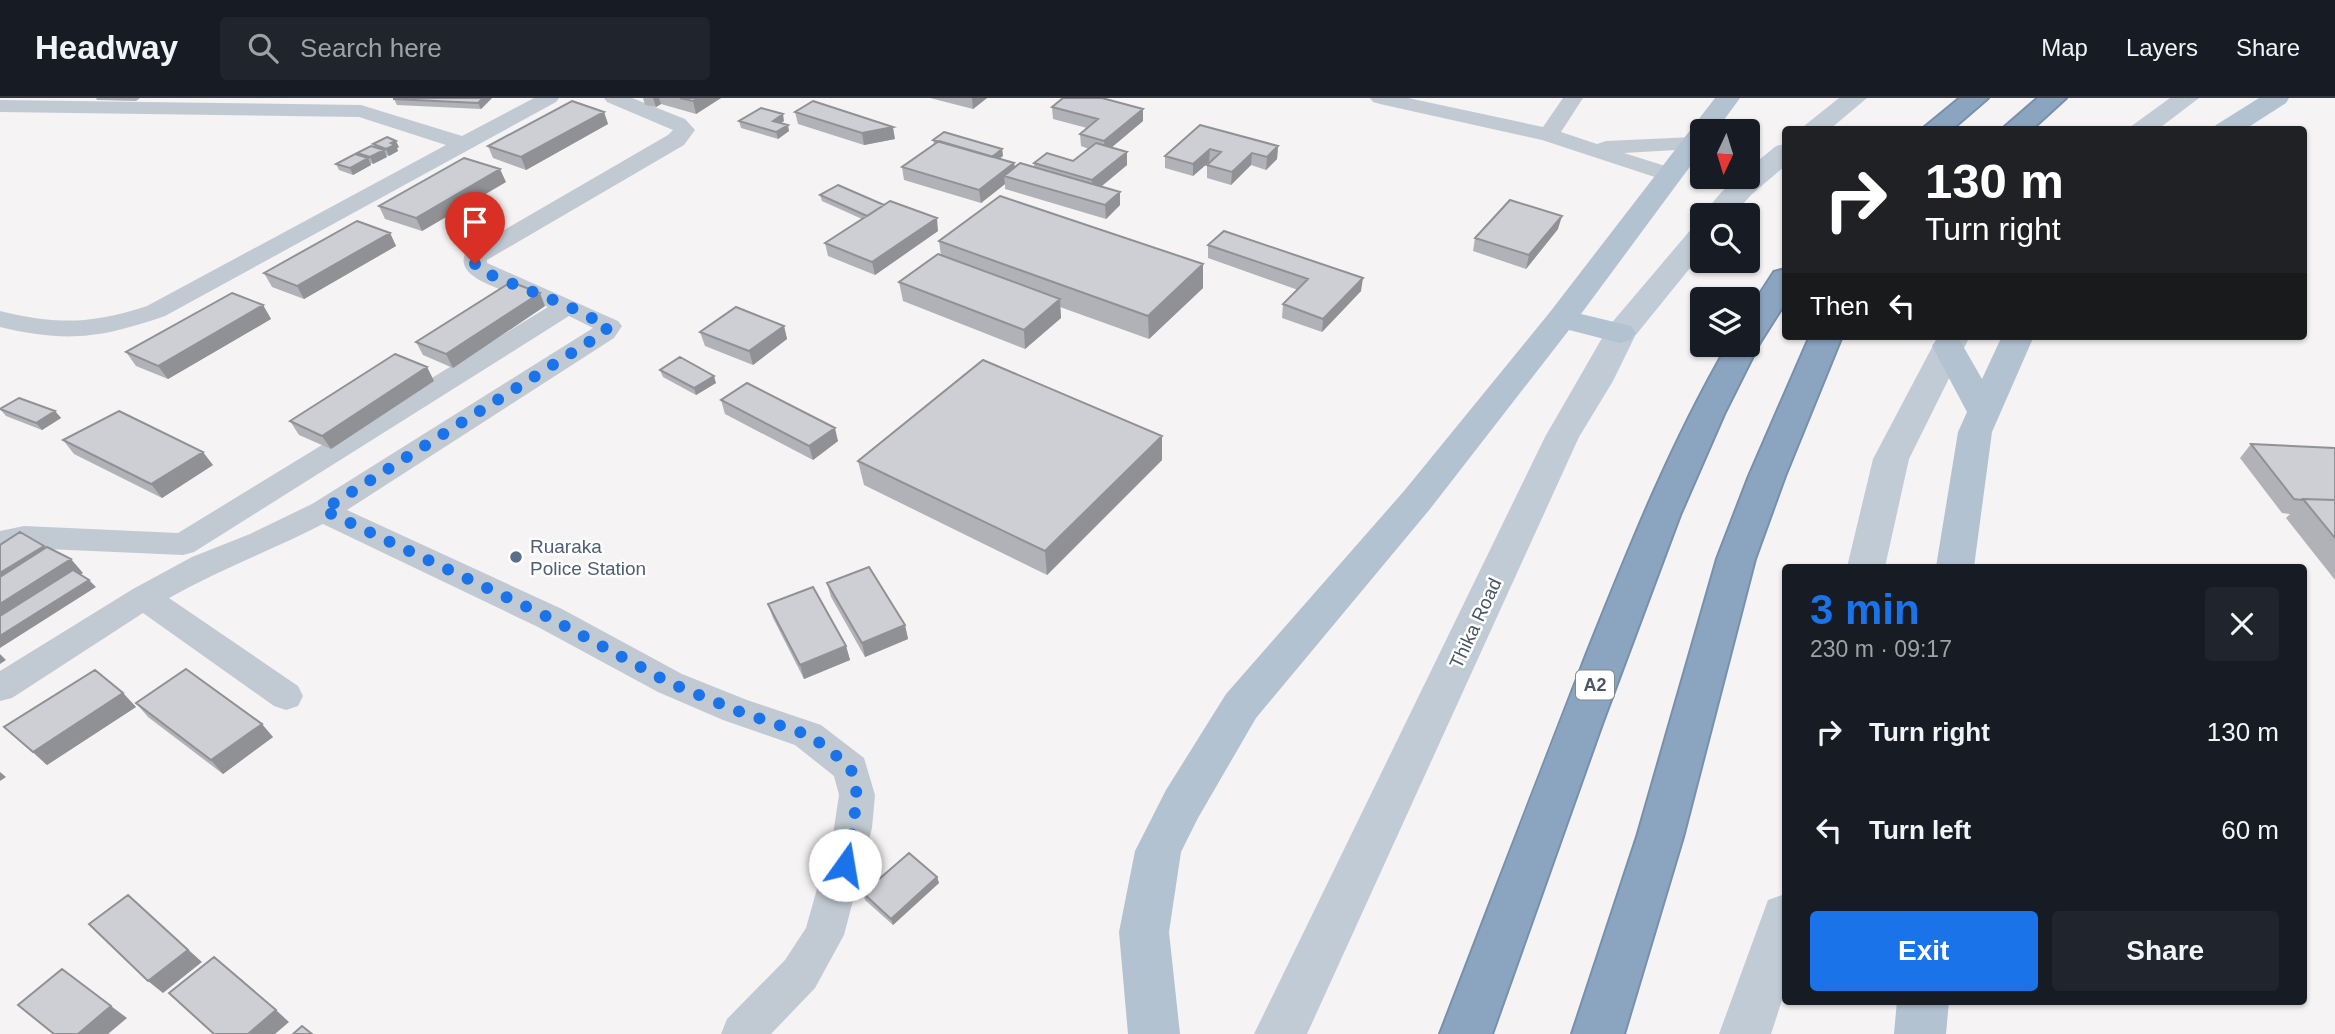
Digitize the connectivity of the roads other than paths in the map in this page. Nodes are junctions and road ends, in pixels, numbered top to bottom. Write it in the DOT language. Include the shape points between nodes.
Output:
graph roads {
  1 [pos="549,98"];
  2 [pos="614,98"];
  3 [pos="1380,98"];
  4 [pos="1573,98"];
  5 [pos="1728,98"];
  6 [pos="1855,98"];
  7 [pos="1976,98"];
  8 [pos="2054,98"];
  9 [pos="2187,98"];
  10 [pos="2277,98"];
  11 [pos="368,105"];
  12 [pos="0,106"];
  13 [pos="1712,119"];
  14 [pos="1817,126"];
  15 [pos="1939,126"];
  16 [pos="2019,126"];
  17 [pos="2144,126"];
  18 [pos="2232,126"];
  19 [pos="1548,135"];
  20 [pos="1690,143"];
  21 [pos="464,144"];
  22 [pos="1690,147"];
  23 [pos="1591,148"];
  24 [pos="1782,155"];
  25 [pos="1670,175"];
  26 [pos="1729,203"];
  27 [pos="1690,249"];
  28 [pos="1782,283"];
  29 [pos="568,306"];
  30 [pos="1760,318"];
  31 [pos="0,319"];
  32 [pos="1561,319"];
  33 [pos="1620,333"];
  34 [pos="1824,340"];
  35 [pos="2016,340"];
  36 [pos="1951,341"];
  37 [pos="1737,357"];
  38 [pos="1984,412"];
  39 [pos="323,510"];
  40 [pos="0,542"];
  41 [pos="193,555"];
  42 [pos="1867,564"];
  43 [pos="1955,564"];
  44 [pos="144,597"];
  45 [pos="0,688"];
  46 [pos="286,696"];
  47 [pos="1782,925"];
  48 [pos="1923,1005"];
  49 [pos="742,1034"];
  50 [pos="1154,1034"];
  51 [pos="1280,1034"];
  52 [pos="1466,1034"];
  53 [pos="1598,1034"];
  54 [pos="1745,1034"];
  55 [pos="1920,1034"];
  1 -- 21 [label="street"];
  2 -- 29 [label="street" via="678,123 684,130 676,140 475,257 481,271"];
  3 -- 19 [label="street"];
  4 -- 19 [label="street"];
  5 -- 13 [label="main road"];
  6 -- 14 [label="main road"];
  7 -- 15 [label="highway"];
  8 -- 16 [label="highway"];
  9 -- 17 [label="main road"];
  10 -- 18 [label="main road"];
  11 -- 12 [label="street"];
  11 -- 21 [label="street"];
  19 -- 23 [label="street"];
  20 -- 23 [label="street"];
  21 -- 31 [label="street" via="156,311 118,324 57,332"];
  22 -- 25 [label="main road"];
  23 -- 25 [label="street"];
  24 -- 26 [label="main road"];
  25 -- 32 [label="main road"];
  27 -- 33 [label="main road, Thika Road"];
  28 -- 30 [label="highway"];
  29 -- 39 [label="street" via="608,326 605,332"];
  29 -- 41 [label="street"];
  32 -- 33 [label="main road"];
  32 -- 50 [label="main road" via="1417,500 1241,706 1182,804 1158,851 1144,932"];
  33 -- 51 [label="main road, Thika Road" via="1562,437"];
  34 -- 53 [label="highway" via="1736,559 1660,837"];
  35 -- 38 [label="main road"];
  36 -- 38 [label="main road"];
  36 -- 42 [label="main road" via="1891,459"];
  37 -- 52 [label="highway, A2" via="1667,501"];
  38 -- 43 [label="main road" via="1975,432"];
  39 -- 41 [label="street" via="261,542"];
  39 -- 49 [label="street" via="550,618 670,683 808,735 851,769 857,795 853,828 824,935 800,974"];
  40 -- 41 [label="street" via="56,537"];
  41 -- 44 [label="street"];
  44 -- 45 [label="street"];
  44 -- 46 [label="street"];
  47 -- 54 [label="main road"];
  48 -- 55 [label="main road"];
}
